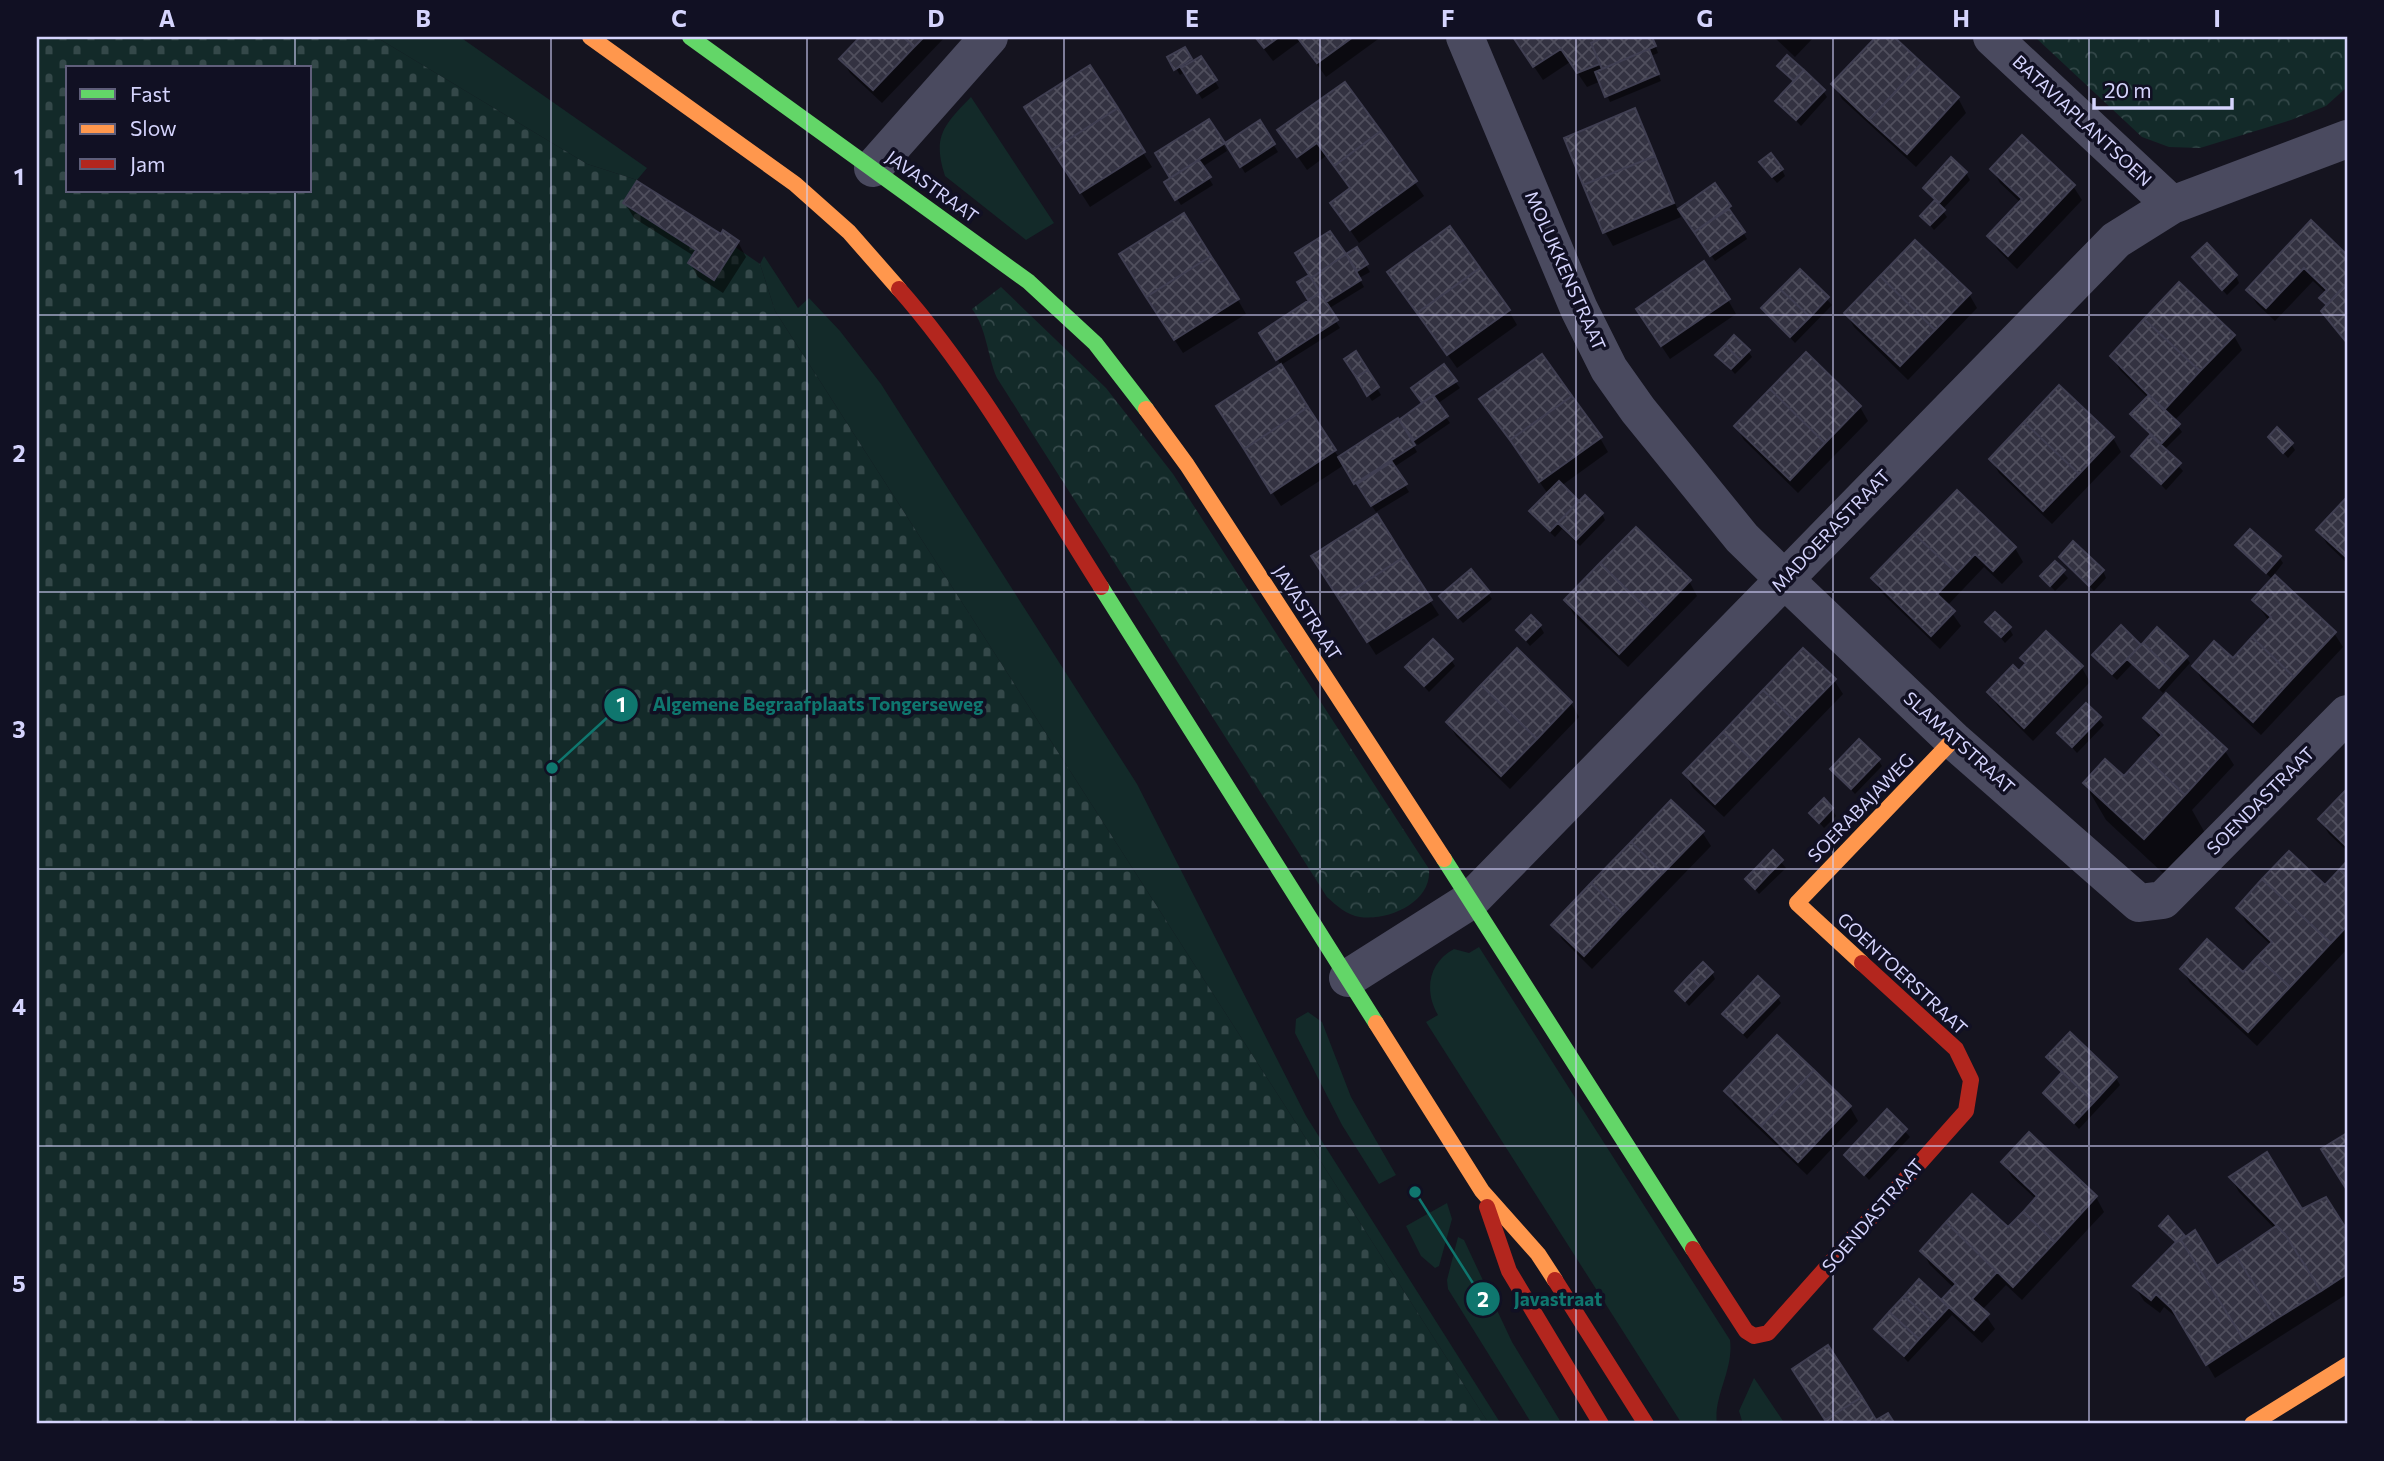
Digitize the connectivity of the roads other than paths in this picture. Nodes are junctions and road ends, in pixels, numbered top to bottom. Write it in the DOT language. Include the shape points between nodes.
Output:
graph roads {
  1 [pos="590,37"];
  2 [pos="690,37"];
  3 [pos="989,37"];
  4 [pos="1465,37"];
  5 [pos="1992,37"];
  6 [pos="2347,139"];
  7 [pos="873,168"];
  8 [pos="2172,205"];
  9 [pos="1784,579"];
  10 [pos="2347,714"];
  11 [pos="1953,740"];
  12 [pos="1471,900"];
  13 [pos="2139,902"];
  14 [pos="1797,903"];
  15 [pos="1348,978"];
  16 [pos="1971,1080"];
  17 [pos="1482,1191"];
  18 [pos="1754,1336"];
  19 [pos="2347,1365"];
  20 [pos="1601,1424"];
  21 [pos="1646,1424"];
  22 [pos="2252,1424"];
  1 -- 15 [label="street" via="795,184 849,232 906,295 1014,449"];
  2 -- 7 [label="street, JAVASTRAAT"];
  3 -- 7 [label="street"];
  4 -- 9 [label="street, MOLUKKENSTRAAT" via="1579,309 1609,369 1742,538"];
  5 -- 8 [label="street, BATAVIAPLANTSOEN"];
  6 -- 8 [label="street, MADOERASTRAAT"];
  7 -- 12 [label="street, JAVASTRAAT" via="1029,282 1095,343 1121,374 1187,465"];
  8 -- 9 [label="street, MADOERASTRAAT" via="2134,226 2096,257"];
  9 -- 11 [label="street, SLAMATSTRAAT"];
  9 -- 12 [label="street, MADOERASTRAAT"];
  10 -- 13 [label="street, SOENDASTRAAT" via="2163,900"];
  11 -- 13 [label="street, SLAMATSTRAAT"];
  11 -- 14 [label="street, SOERABAJAWEG"];
  12 -- 15 [label="street, MADOERASTRAAT"];
  12 -- 18 [label="street, JAVASTRAAT" via="1746,1331"];
  14 -- 16 [label="street, GOENTOERSTRAAT" via="1956,1049"];
  15 -- 17 [label="street"];
  16 -- 18 [label="street, SOENDASTRAAT" via="1966,1111 1776,1325 1764,1335"];
  17 -- 20 [label="street" via="1509,1271"];
  17 -- 21 [label="street" via="1538,1254"];
  19 -- 22 [label="street"];
}
